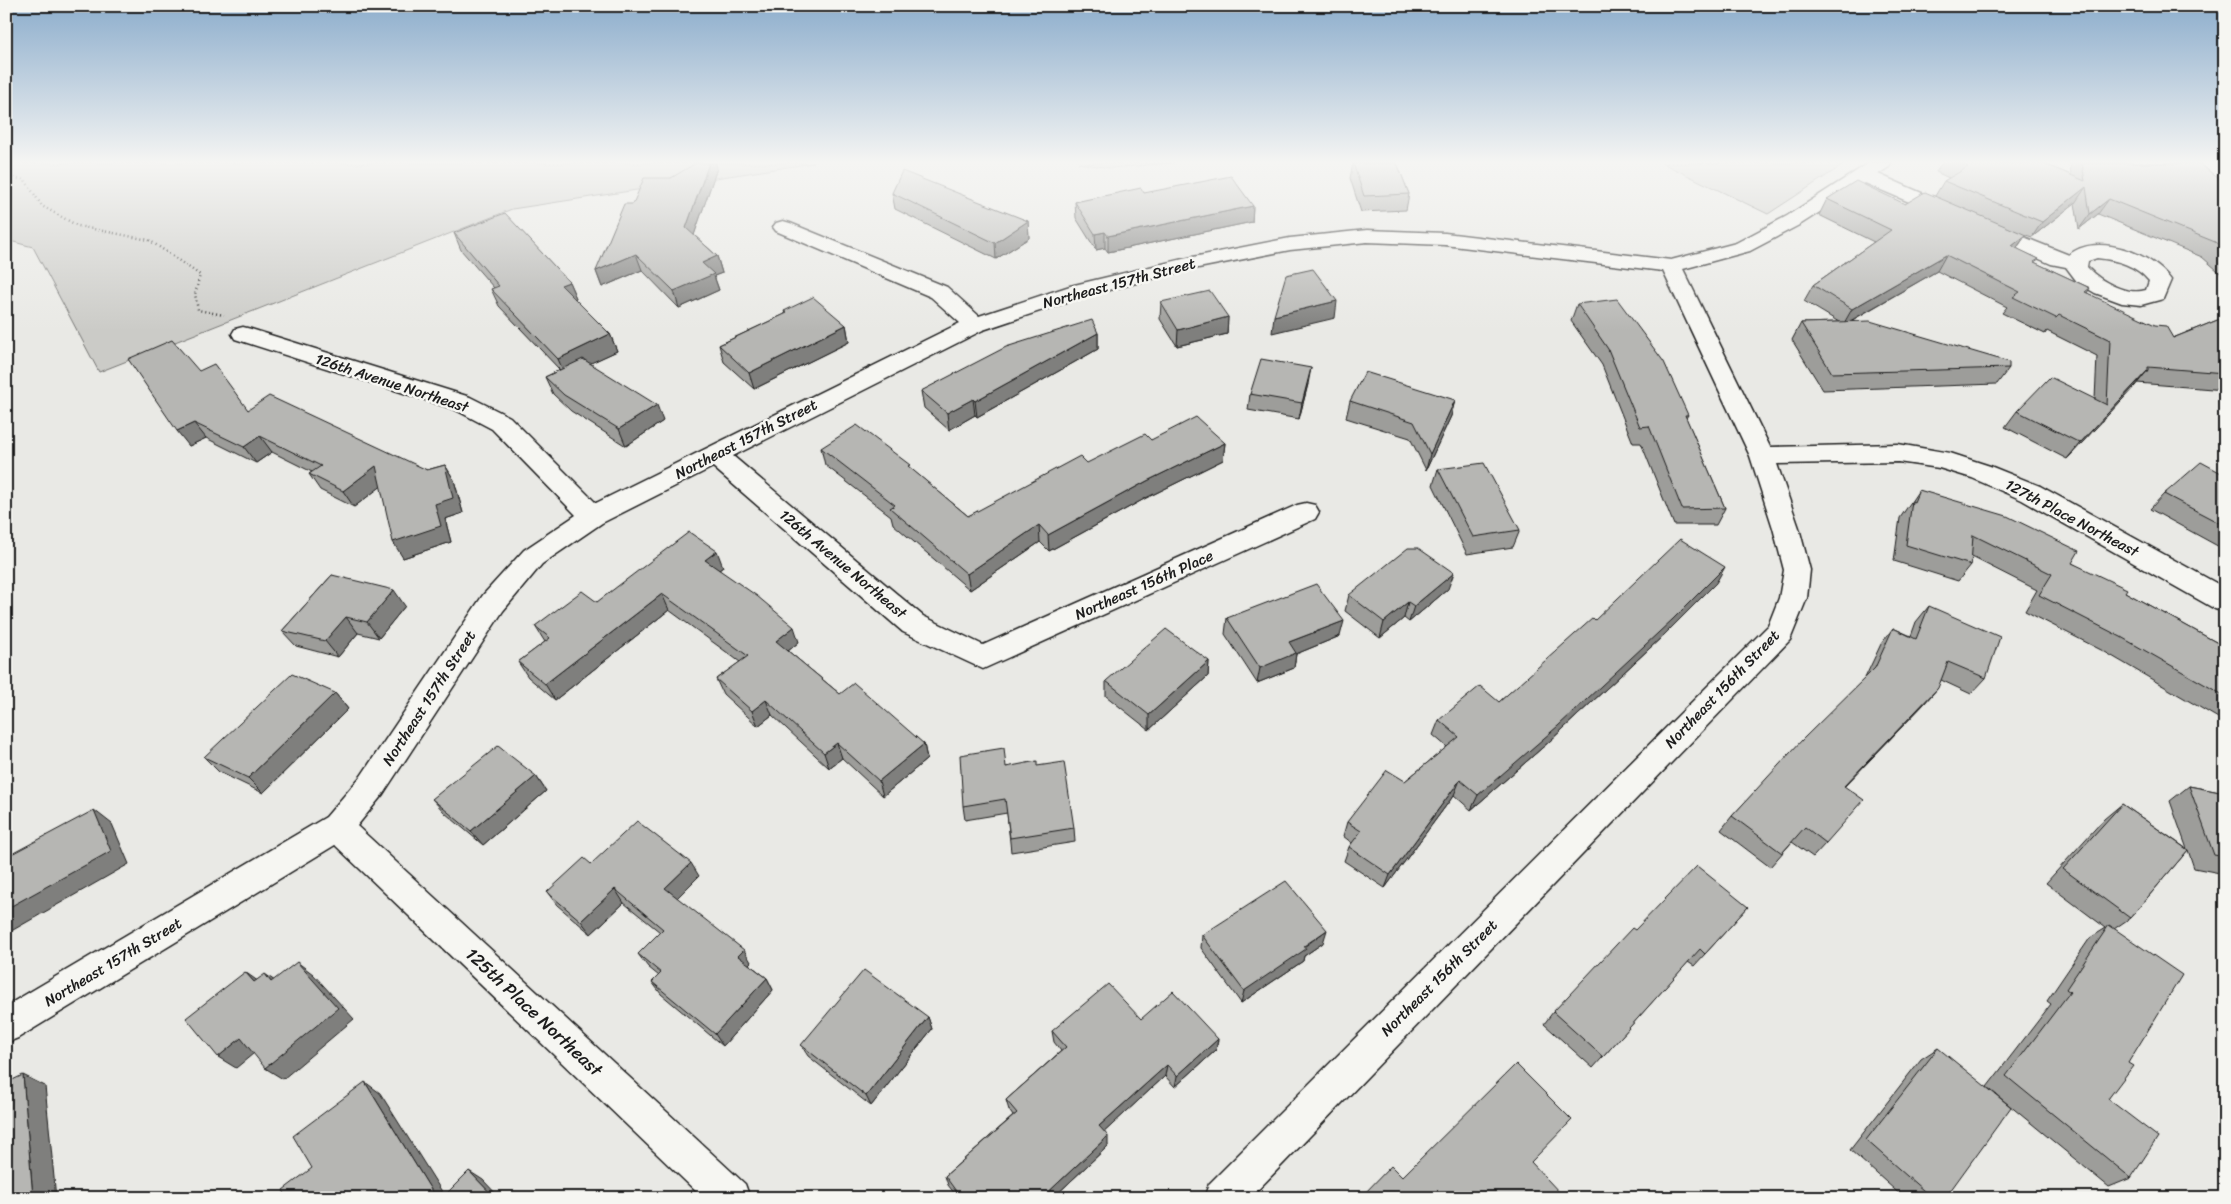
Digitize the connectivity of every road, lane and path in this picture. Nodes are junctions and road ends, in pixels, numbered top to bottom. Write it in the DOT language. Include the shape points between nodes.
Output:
graph roads {
  1 [pos="66,219"];
  2 [pos="1795,219"];
  3 [pos="1965,219"];
  4 [pos="782,228"];
  5 [pos="2076,262"];
  6 [pos="1671,266"];
  7 [pos="975,325"];
  8 [pos="243,334"];
  9 [pos="714,454"];
  10 [pos="1762,456"];
  11 [pos="1306,512"];
  12 [pos="593,516"];
  13 [pos="2225,601"];
  14 [pos="982,658"];
  15 [pos="337,827"];
  16 [pos="6,1026"];
  17 [pos="731,1198"];
  18 [pos="1223,1198"];
  1 -- 8 [label="path" via="78,226 149,240 185,263 200,274 195,294 198,310 221,313 244,324"];
  2 -- 6 [label="street" via="1743,247"];
  3 -- 5 [label="street" via="2058,259"];
  4 -- 7 [label="street" via="938,292"];
  6 -- 7 [label="street, Northeast 157th Street" via="1445,239 1367,236 1290,244 1183,265 1078,291"];
  6 -- 10 [label="street, Northeast 156th Street"];
  7 -- 9 [label="street, Northeast 157th Street"];
  8 -- 12 [label="street, 126th Avenue Northeast" via="462,403 501,423"];
  9 -- 12 [label="street, Northeast 157th Street"];
  9 -- 14 [label="street, 126th Avenue Northeast" via="913,624"];
  10 -- 13 [label="street, 127th Place Northeast" via="1898,453 1957,464 2031,493"];
  10 -- 18 [label="street, Northeast 156th Street" via="1797,570 1793,598 1780,632"];
  11 -- 14 [label="street, Northeast 156th Place"];
  12 -- 15 [label="street, Northeast 157th Street" via="533,557 493,603 372,785"];
  15 -- 16 [label="street, Northeast 157th Street"];
  15 -- 17 [label="street, 125th Place Northeast"];
}
